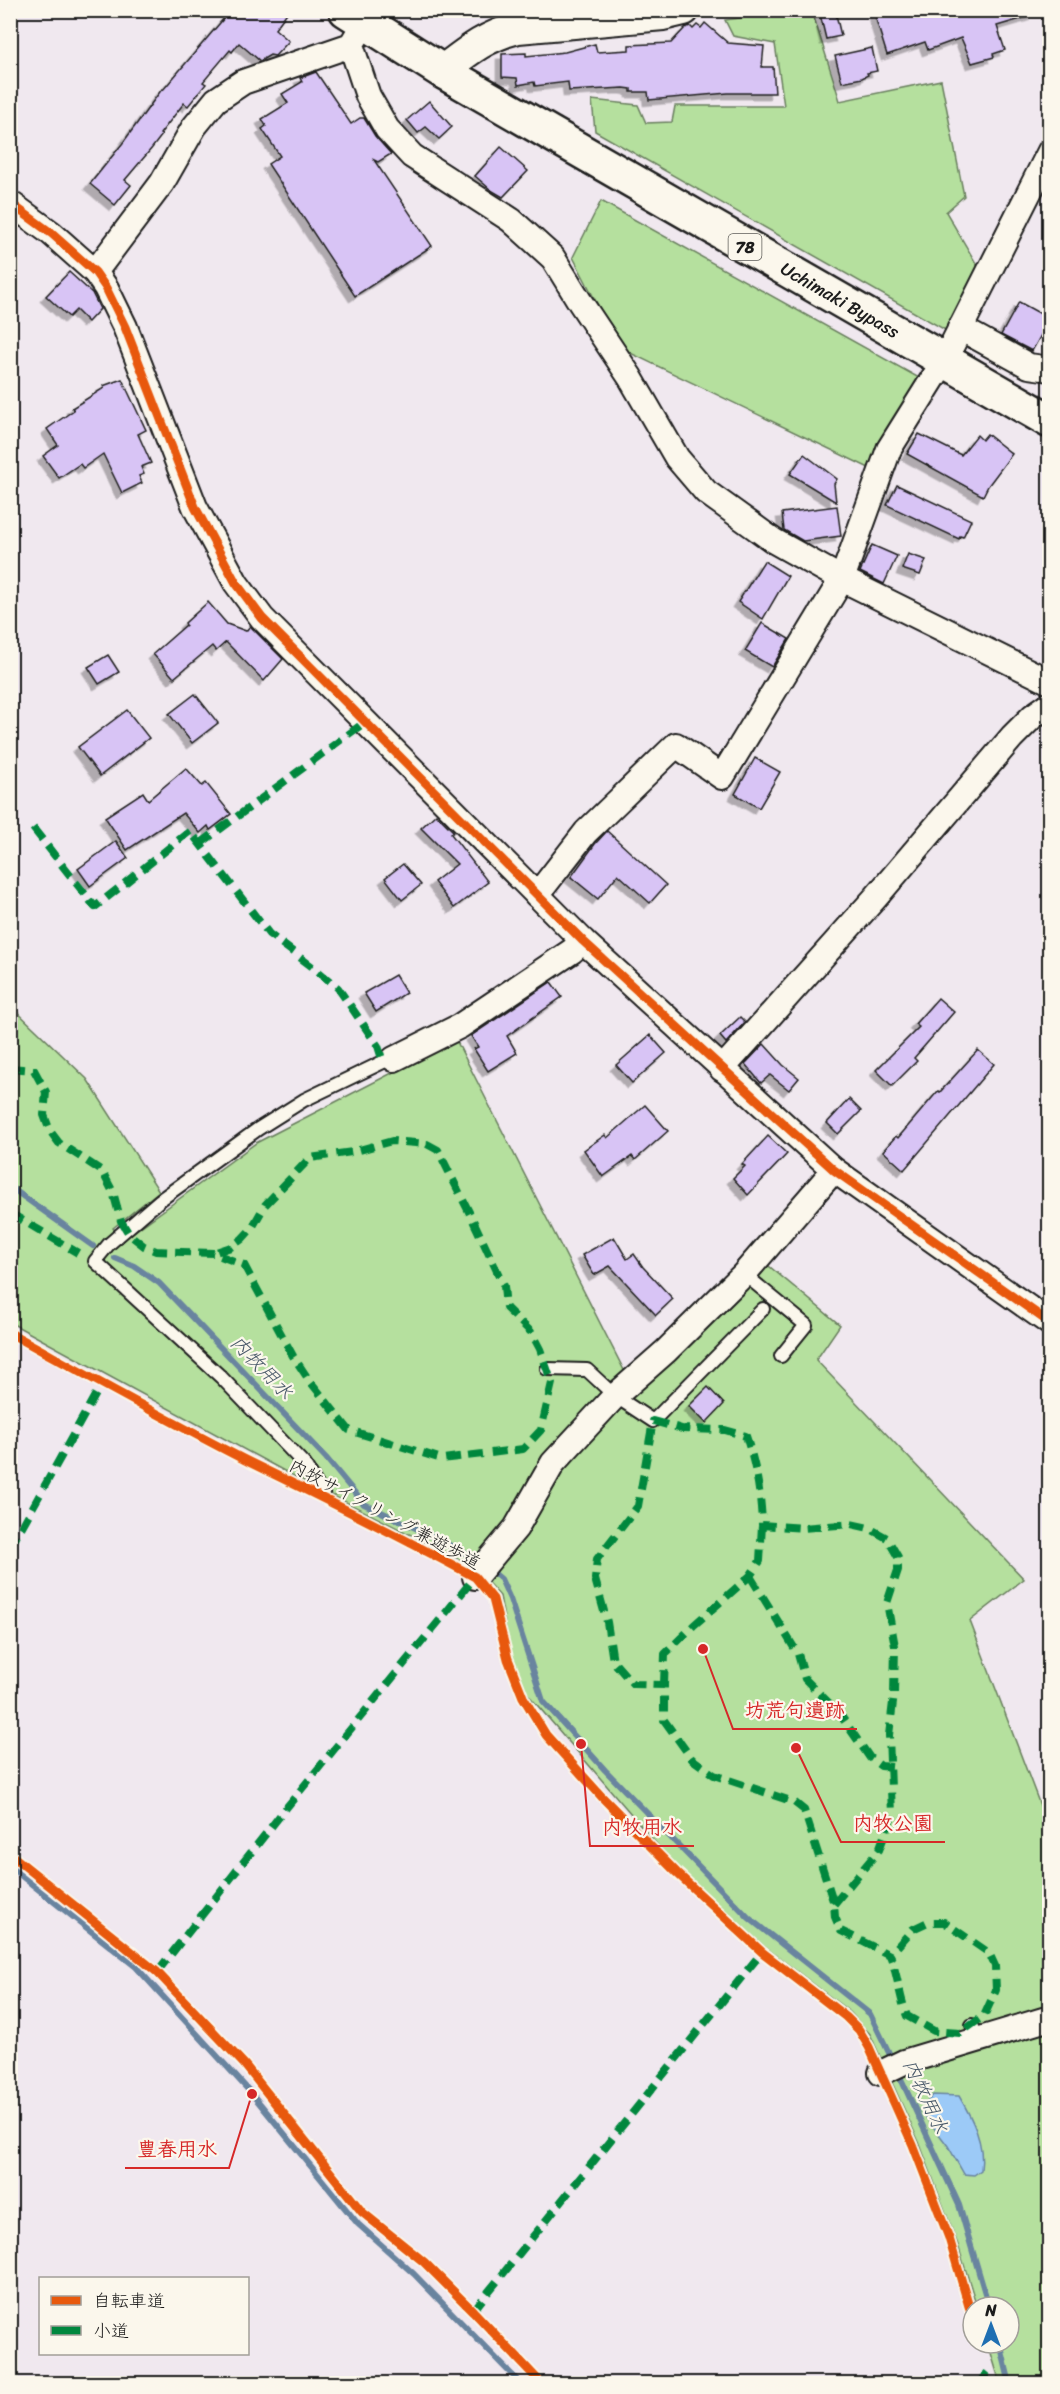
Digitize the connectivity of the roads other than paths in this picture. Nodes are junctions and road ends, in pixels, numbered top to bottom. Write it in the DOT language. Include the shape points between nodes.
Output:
graph roads {
  1 [pos="684,10"];
  2 [pos="354,26"];
  3 [pos="442,71"];
  4 [pos="1050,151"];
  5 [pos="10,204"];
  6 [pos="95,272"];
  7 [pos="960,328"];
  8 [pos="944,361"];
  9 [pos="1050,369"];
  10 [pos="1050,421"];
  11 [pos="843,579"];
  12 [pos="1050,682"];
  13 [pos="1050,704"];
  14 [pos="537,895"];
  15 [pos="584,941"];
  16 [pos="394,1059"];
  17 [pos="722,1069"];
  18 [pos="834,1170"];
  19 [pos="744,1274"];
  20 [pos="763,1310"];
  21 [pos="1050,1323"];
  22 [pos="781,1356"];
  23 [pos="547,1369"];
  24 [pos="615,1395"];
  25 [pos="324,1497"];
  26 [pos="482,1569"];
  27 [pos="1050,2018"];
  28 [pos="890,2069"];
  1 -- 3 [label="street" via="498,33"];
  2 -- 3 [label="main road, 78"];
  2 -- 6 [label="street" via="243,82 216,100 194,127 162,183"];
  2 -- 11 [label="street" via="368,96 387,129 412,156 511,220 554,258 677,458 706,492 774,541"];
  3 -- 8 [label="main road, Uchimaki Bypass / 78"];
  4 -- 7 [label="street"];
  5 -- 6 [label="street"];
  6 -- 14 [label="street" via="125,327 195,507 236,583 262,618"];
  7 -- 8 [label="street"];
  7 -- 9 [label="street" via="1029,366"];
  8 -- 10 [label="main road, Uchimaki Bypass / 78"];
  8 -- 11 [label="street" via="889,449"];
  11 -- 12 [label="street"];
  11 -- 14 [label="street" via="722,777 676,745 586,832"];
  13 -- 17 [label="street" via="1012,737"];
  14 -- 15 [label="street"];
  15 -- 16 [label="street" via="460,1026"];
  15 -- 17 [label="street"];
  16 -- 25 [label="lane" via="314,1095 258,1129 151,1208 95,1261 221,1377 305,1465"];
  17 -- 18 [label="street"];
  18 -- 19 [label="street"];
  18 -- 21 [label="street"];
  19 -- 22 [label="lane" via="806,1325"];
  19 -- 24 [label="street" via="666,1352"];
  20 -- 24 [label="lane" via="653,1421"];
  23 -- 24 [label="lane" via="586,1370"];
  24 -- 26 [label="street" via="553,1464 516,1528"];
  27 -- 28 [label="street" via="975,2032"];
}
